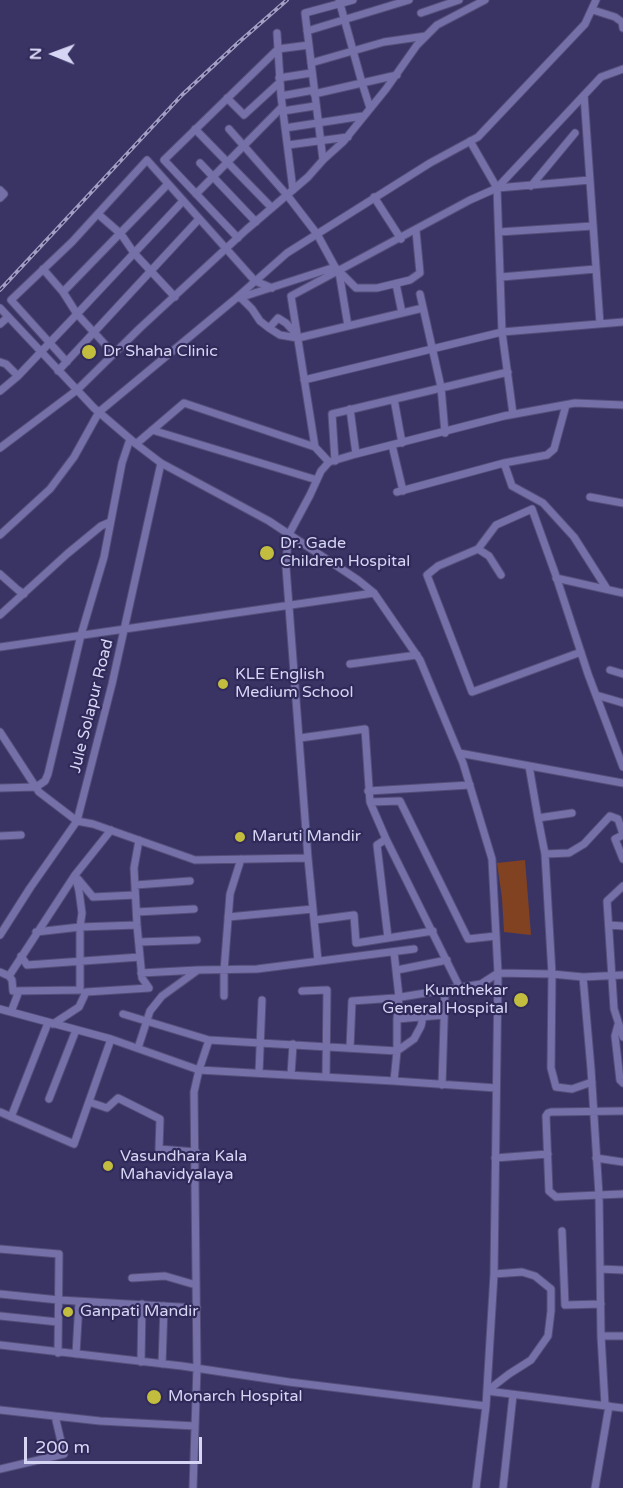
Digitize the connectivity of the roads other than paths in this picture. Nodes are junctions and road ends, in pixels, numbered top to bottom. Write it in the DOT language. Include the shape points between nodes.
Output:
graph roads {
  1 [pos="353,0"];
  2 [pos="409,0"];
  3 [pos="459,0"];
  4 [pos="484,0"];
  5 [pos="596,0"];
  6 [pos="340,2"];
  7 [pos="593,10"];
  8 [pos="421,14"];
  9 [pos="345,19"];
  10 [pos="623,28"];
  11 [pos="307,31"];
  12 [pos="277,33"];
  13 [pos="426,36"];
  14 [pos="309,45"];
  15 [pos="278,49"];
  16 [pos="354,51"];
  17 [pos="311,63"];
  18 [pos="623,69"];
  19 [pos="312,73"];
  20 [pos="397,75"];
  21 [pos="280,80"];
  22 [pos="362,84"];
  23 [pos="314,92"];
  24 [pos="584,95"];
  25 [pos="281,96"];
  26 [pos="227,98"];
  27 [pos="315,106"];
  28 [pos="369,108"];
  29 [pos="282,109"];
  30 [pos="363,116"];
  31 [pos="318,123"];
  32 [pos="285,128"];
  33 [pos="195,129"];
  34 [pos="229,129"];
  35 [pos="575,133"];
  36 [pos="348,136"];
  37 [pos="320,141"];
  38 [pos="470,141"];
  39 [pos="288,145"];
  40 [pos="243,147"];
  41 [pos="323,160"];
  42 [pos="228,162"];
  43 [pos="200,163"];
  44 [pos="213,177"];
  45 [pos="590,180"];
  46 [pos="168,184"];
  47 [pos="531,186"];
  48 [pos="497,188"];
  49 [pos="0,190"];
  50 [pos="290,192"];
  51 [pos="196,194"];
  52 [pos="374,197"];
  53 [pos="0,198"];
  54 [pos="183,201"];
  55 [pos="272,208"];
  56 [pos="98,214"];
  57 [pos="199,219"];
  58 [pos="256,222"];
  59 [pos="593,226"];
  60 [pos="416,231"];
  61 [pos="499,232"];
  62 [pos="121,234"];
  63 [pos="317,234"];
  64 [pos="238,238"];
  65 [pos="400,239"];
  66 [pos="226,249"];
  67 [pos="134,253"];
  68 [pos="43,269"];
  69 [pos="596,269"];
  70 [pos="151,270"];
  71 [pos="337,270"];
  72 [pos="501,277"];
  73 [pos="255,281"];
  74 [pos="396,284"];
  75 [pos="272,288"];
  76 [pos="63,292"];
  77 [pos="420,294"];
  78 [pos="175,297"];
  79 [pos="238,299"];
  80 [pos="423,308"];
  81 [pos="4,312"];
  82 [pos="402,313"];
  83 [pos="77,314"];
  84 [pos="623,322"];
  85 [pos="0,324"];
  86 [pos="600,324"];
  87 [pos="348,326"];
  88 [pos="269,328"];
  89 [pos="93,332"];
  90 [pos="502,332"];
  91 [pos="297,337"];
  92 [pos="49,342"];
  93 [pos="433,349"];
  94 [pos="41,351"];
  95 [pos="113,353"];
  96 [pos="0,362"];
  97 [pos="67,362"];
  98 [pos="58,371"];
  99 [pos="508,372"];
  100 [pos="18,376"];
  101 [pos="304,380"];
  102 [pos="441,387"];
  103 [pos="77,390"];
  104 [pos="0,391"];
  105 [pos="394,399"];
  106 [pos="566,405"];
  107 [pos="623,405"];
  108 [pos="350,409"];
  109 [pos="99,412"];
  110 [pos="513,414"];
  111 [pos="152,430"];
  112 [pos="445,433"];
  113 [pos="130,439"];
  114 [pos="402,443"];
  115 [pos="136,444"];
  116 [pos="392,445"];
  117 [pos="315,447"];
  118 [pos="0,448"];
  119 [pos="356,454"];
  120 [pos="332,461"];
  121 [pos="161,463"];
  122 [pos="504,464"];
  123 [pos="317,480"];
  124 [pos="590,498"];
  125 [pos="623,503"];
  126 [pos="110,522"];
  127 [pos="0,535"];
  128 [pos="288,536"];
  129 [pos="478,549"];
  130 [pos="0,574"];
  131 [pos="501,575"];
  132 [pos="556,578"];
  133 [pos="607,589"];
  134 [pos="374,593"];
  135 [pos="623,593"];
  136 [pos="24,594"];
  137 [pos="290,606"];
  138 [pos="0,615"];
  139 [pos="125,628"];
  140 [pos="81,635"];
  141 [pos="0,647"];
  142 [pos="581,652"];
  143 [pos="417,655"];
  144 [pos="350,664"];
  145 [pos="610,670"];
  146 [pos="623,674"];
  147 [pos="596,695"];
  148 [pos="623,703"];
  149 [pos="0,732"];
  150 [pos="300,738"];
  151 [pos="459,753"];
  152 [pos="529,766"];
  153 [pos="623,767"];
  154 [pos="623,783"];
  155 [pos="470,785"];
  156 [pos="36,787"];
  157 [pos="0,788"];
  158 [pos="368,791"];
  159 [pos="370,802"];
  160 [pos="572,813"];
  161 [pos="538,818"];
  162 [pos="77,821"];
  163 [pos="111,830"];
  164 [pos="21,835"];
  165 [pos="623,835"];
  166 [pos="0,836"];
  167 [pos="386,839"];
  168 [pos="139,840"];
  169 [pos="545,854"];
  170 [pos="308,858"];
  171 [pos="241,859"];
  172 [pos="623,859"];
  173 [pos="75,875"];
  174 [pos="190,881"];
  175 [pos="135,885"];
  176 [pos="623,886"];
  177 [pos="135,895"];
  178 [pos="194,909"];
  179 [pos="313,909"];
  180 [pos="136,912"];
  181 [pos="228,917"];
  182 [pos="315,920"];
  183 [pos="137,925"];
  184 [pos="609,925"];
  185 [pos="623,926"];
  186 [pos="80,927"];
  187 [pos="433,931"];
  188 [pos="36,932"];
  189 [pos="0,935"];
  190 [pos="496,936"];
  191 [pos="388,938"];
  192 [pos="197,940"];
  193 [pos="139,942"];
  194 [pos="414,950"];
  195 [pos="394,952"];
  196 [pos="21,956"];
  197 [pos="140,957"];
  198 [pos="79,960"];
  199 [pos="447,960"];
  200 [pos="318,961"];
  201 [pos="198,970"];
  202 [pos="397,970"];
  203 [pos="224,971"];
  204 [pos="0,972"];
  205 [pos="141,973"];
  206 [pos="498,973"];
  207 [pos="552,974"];
  208 [pos="623,975"];
  209 [pos="9,976"];
  210 [pos="613,976"];
  211 [pos="583,977"];
  212 [pos="460,988"];
  213 [pos="445,990"];
  214 [pos="19,991"];
  215 [pos="302,991"];
  216 [pos="224,996"];
  217 [pos="399,997"];
  218 [pos="262,1000"];
  219 [pos="0,1009"];
  220 [pos="11,1012"];
  221 [pos="123,1014"];
  222 [pos="619,1014"];
  223 [pos="444,1015"];
  224 [pos="423,1017"];
  225 [pos="397,1019"];
  226 [pos="147,1022"];
  227 [pos="50,1023"];
  228 [pos="619,1024"];
  229 [pos="76,1030"];
  230 [pos="623,1037"];
  231 [pos="111,1039"];
  232 [pos="209,1041"];
  233 [pos="260,1043"];
  234 [pos="293,1044"];
  235 [pos="326,1046"];
  236 [pos="138,1048"];
  237 [pos="350,1048"];
  238 [pos="397,1051"];
  239 [pos="199,1070"];
  240 [pos="259,1073"];
  241 [pos="291,1075"];
  242 [pos="326,1077"];
  243 [pos="394,1081"];
  244 [pos="592,1082"];
  245 [pos="623,1083"];
  246 [pos="442,1085"];
  247 [pos="496,1088"];
  248 [pos="49,1099"];
  249 [pos="89,1102"];
  250 [pos="623,1111"];
  251 [pos="0,1112"];
  252 [pos="594,1112"];
  253 [pos="11,1117"];
  254 [pos="196,1152"];
  255 [pos="548,1154"];
  256 [pos="495,1158"];
  257 [pos="596,1158"];
  258 [pos="623,1162"];
  259 [pos="623,1194"];
  260 [pos="599,1195"];
  261 [pos="562,1231"];
  262 [pos="0,1249"];
  263 [pos="600,1269"];
  264 [pos="623,1269"];
  265 [pos="494,1274"];
  266 [pos="132,1278"];
  267 [pos="196,1285"];
  268 [pos="0,1294"];
  269 [pos="59,1300"];
  270 [pos="79,1302"];
  271 [pos="142,1304"];
  272 [pos="601,1304"];
  273 [pos="164,1306"];
  274 [pos="196,1308"];
  275 [pos="0,1316"];
  276 [pos="58,1322"];
  277 [pos="601,1336"];
  278 [pos="623,1336"];
  279 [pos="0,1346"];
  280 [pos="58,1353"];
  281 [pos="76,1354"];
  282 [pos="141,1362"];
  283 [pos="162,1364"];
  284 [pos="196,1368"];
  285 [pos="487,1391"];
  286 [pos="513,1395"];
  287 [pos="607,1405"];
  288 [pos="486,1406"];
  289 [pos="623,1408"];
  290 [pos="0,1410"];
  291 [pos="55,1416"];
  292 [pos="195,1426"];
  293 [pos="0,1469"];
  294 [pos="193,1488"];
  295 [pos="476,1488"];
  296 [pos="503,1488"];
  297 [pos="595,1488"];
  1 -- 6 [label="street"];
  2 -- 9 [label="street"];
  3 -- 8 [label="street"];
  4 -- 13 [label="street" via="437,25"];
  5 -- 7 [label="street"];
  6 -- 9 [label="street"];
  6 -- 11 [label="street" via="305,13"];
  7 -- 10 [label="street" via="615,17"];
  7 -- 38 [label="street" via="585,24 495,121"];
  9 -- 11 [label="street"];
  9 -- 16 [label="street"];
  11 -- 14 [label="street"];
  12 -- 15 [label="street"];
  13 -- 16 [label="street"];
  13 -- 20 [label="street"];
  14 -- 15 [label="street"];
  14 -- 17 [label="street"];
  15 -- 21 [label="street"];
  15 -- 26 [label="street"];
  16 -- 17 [label="street"];
  16 -- 22 [label="street"];
  17 -- 19 [label="street"];
  18 -- 24 [label="street" via="601,77"];
  19 -- 21 [label="street"];
  19 -- 23 [label="street"];
  20 -- 22 [label="street"];
  20 -- 28 [label="street"];
  21 -- 25 [label="street"];
  21 -- 26 [label="street" via="244,115"];
  22 -- 23 [label="street"];
  22 -- 28 [label="street"];
  23 -- 25 [label="street"];
  23 -- 27 [label="street"];
  24 -- 45 [label="street"];
  24 -- 48 [label="street"];
  25 -- 29 [label="street"];
  26 -- 33 [label="street"];
  27 -- 29 [label="street"];
  27 -- 31 [label="street"];
  28 -- 30 [label="street"];
  29 -- 32 [label="street"];
  29 -- 40 [label="street"];
  30 -- 31 [label="street"];
  30 -- 36 [label="street"];
  31 -- 32 [label="street"];
  31 -- 37 [label="street"];
  32 -- 39 [label="street"];
  33 -- 42 [label="street"];
  33 -- 51 [label="street" via="164,160"];
  34 -- 40 [label="street"];
  35 -- 47 [label="street"];
  36 -- 37 [label="street"];
  36 -- 41 [label="street"];
  37 -- 39 [label="street"];
  37 -- 41 [label="street"];
  38 -- 48 [label="street"];
  38 -- 52 [label="street"];
  39 -- 50 [label="street"];
  40 -- 42 [label="street"];
  40 -- 50 [label="street"];
  41 -- 50 [label="street"];
  42 -- 44 [label="street"];
  42 -- 55 [label="street"];
  43 -- 44 [label="street"];
  44 -- 51 [label="street"];
  44 -- 58 [label="street"];
  45 -- 47 [label="street"];
  45 -- 59 [label="street"];
  46 -- 54 [label="street"];
  46 -- 56 [label="street" via="147,160"];
  46 -- 62 [label="street"];
  47 -- 48 [label="street"];
  48 -- 60 [label="street"];
  48 -- 61 [label="street"];
  49 -- 53 [label="street" via="4,194"];
  50 -- 55 [label="street"];
  50 -- 63 [label="street"];
  51 -- 64 [label="street"];
  52 -- 63 [label="street"];
  52 -- 65 [label="street"];
  54 -- 57 [label="street"];
  54 -- 67 [label="street"];
  55 -- 58 [label="street"];
  56 -- 62 [label="street"];
  56 -- 68 [label="street"];
  57 -- 66 [label="street"];
  57 -- 70 [label="street"];
  58 -- 64 [label="street"];
  59 -- 61 [label="street"];
  59 -- 69 [label="street"];
  60 -- 65 [label="street"];
  60 -- 74 [label="street" via="420,273"];
  61 -- 72 [label="street"];
  62 -- 67 [label="street"];
  62 -- 76 [label="street"];
  63 -- 71 [label="street"];
  63 -- 73 [label="street"];
  64 -- 66 [label="street"];
  65 -- 71 [label="street"];
  66 -- 73 [label="street"];
  66 -- 78 [label="street"];
  67 -- 70 [label="street"];
  67 -- 83 [label="street"];
  68 -- 76 [label="street"];
  68 -- 92 [label="street" via="11,300"];
  69 -- 72 [label="street"];
  69 -- 86 [label="street"];
  70 -- 78 [label="street"];
  70 -- 89 [label="street"];
  71 -- 74 [label="street" via="356,288"];
  71 -- 75 [label="street"];
  71 -- 87 [label="street"];
  71 -- 91 [label="street" via="291,296"];
  72 -- 90 [label="street"];
  73 -- 75 [label="street"];
  73 -- 79 [label="street"];
  74 -- 82 [label="street"];
  75 -- 79 [label="street"];
  76 -- 83 [label="street"];
  77 -- 80 [label="street"];
  78 -- 95 [label="street"];
  79 -- 88 [label="street"];
  79 -- 109 [label="street"];
  80 -- 82 [label="street"];
  80 -- 93 [label="street"];
  81 -- 85 [label="street"];
  81 -- 94 [label="street"];
  82 -- 87 [label="street"];
  83 -- 89 [label="street"];
  83 -- 92 [label="street"];
  84 -- 86 [label="street"];
  86 -- 90 [label="street"];
  87 -- 91 [label="street"];
  88 -- 91 [label="street" via="280,335"];
  88 -- 91 [label="street" via="278,318"];
  89 -- 95 [label="street"];
  89 -- 97 [label="street"];
  90 -- 93 [label="street"];
  90 -- 99 [label="street"];
  91 -- 101 [label="street"];
  92 -- 94 [label="street"];
  92 -- 97 [label="street"];
  93 -- 101 [label="street"];
  93 -- 102 [label="street"];
  94 -- 98 [label="street"];
  94 -- 100 [label="street"];
  95 -- 103 [label="street"];
  96 -- 100 [label="street"];
  97 -- 98 [label="street"];
  98 -- 103 [label="street"];
  99 -- 102 [label="street"];
  99 -- 110 [label="street"];
  100 -- 104 [label="street"];
  101 -- 117 [label="street"];
  102 -- 105 [label="street"];
  102 -- 112 [label="street"];
  103 -- 109 [label="street"];
  103 -- 118 [label="street"];
  105 -- 108 [label="street"];
  105 -- 114 [label="street"];
  106 -- 107 [label="street"];
  106 -- 110 [label="street"];
  106 -- 122 [label="street" via="554,448 547,455"];
  108 -- 119 [label="street"];
  108 -- 120 [label="street" via="332,414"];
  109 -- 113 [label="street"];
  109 -- 127 [label="street" via="74,457 50,489"];
  110 -- 112 [label="street"];
  111 -- 115 [label="street"];
  111 -- 117 [label="street" via="184,402"];
  111 -- 123 [label="street"];
  112 -- 114 [label="street"];
  113 -- 115 [label="street"];
  113 -- 126 [label="street"];
  114 -- 116 [label="street"];
  115 -- 121 [label="street"];
  116 -- 119 [label="street"];
  116 -- 122 [label="street" via="400,491"];
  117 -- 120 [label="street"];
  119 -- 120 [label="street"];
  120 -- 123 [label="street"];
  121 -- 128 [label="street" via="269,521"];
  121 -- 139 [label="street, Jule Solapur Road"];
  122 -- 133 [label="street" via="512,486 543,503 573,537"];
  123 -- 128 [label="street"];
  124 -- 125 [label="street"];
  126 -- 136 [label="street"];
  126 -- 140 [label="street"];
  128 -- 134 [label="street"];
  128 -- 137 [label="street"];
  129 -- 131 [label="street" via="489,556"];
  129 -- 132 [label="street" via="496,525 532,509"];
  129 -- 142 [label="street" via="428,574 472,692"];
  130 -- 136 [label="street"];
  132 -- 133 [label="street"];
  132 -- 142 [label="street"];
  133 -- 135 [label="street"];
  134 -- 137 [label="street"];
  134 -- 143 [label="street"];
  136 -- 138 [label="street"];
  137 -- 139 [label="street"];
  137 -- 150 [label="street"];
  139 -- 140 [label="street"];
  139 -- 162 [label="street, Jule Solapur Road"];
  140 -- 141 [label="street"];
  140 -- 156 [label="street" via="48,774"];
  142 -- 147 [label="street"];
  143 -- 144 [label="street"];
  143 -- 151 [label="street"];
  145 -- 146 [label="street"];
  147 -- 148 [label="street"];
  147 -- 153 [label="street"];
  149 -- 156 [label="street"];
  150 -- 158 [label="street" via="365,729"];
  150 -- 170 [label="street"];
  151 -- 152 [label="street"];
  151 -- 155 [label="street"];
  152 -- 154 [label="street"];
  152 -- 161 [label="street"];
  155 -- 158 [label="street"];
  155 -- 190 [label="street" via="492,860"];
  156 -- 157 [label="street"];
  156 -- 162 [label="street"];
  158 -- 159 [label="street"];
  159 -- 167 [label="street"];
  159 -- 190 [label="street" via="400,801 468,939"];
  160 -- 161 [label="street"];
  161 -- 169 [label="street"];
  162 -- 163 [label="street"];
  162 -- 189 [label="street, Jule Solapur Road"];
  163 -- 168 [label="street"];
  163 -- 173 [label="street"];
  164 -- 166 [label="street"];
  165 -- 169 [label="street" via="618,819 610,816 584,844 569,853"];
  165 -- 172 [label="street" via="615,839"];
  167 -- 187 [label="street"];
  167 -- 191 [label="street" via="377,845"];
  168 -- 171 [label="street" via="195,860"];
  168 -- 175 [label="street"];
  169 -- 207 [label="street"];
  170 -- 171 [label="street"];
  170 -- 179 [label="street"];
  171 -- 181 [label="street" via="230,894"];
  173 -- 177 [label="street" via="93,897"];
  173 -- 186 [label="street" via="81,900"];
  173 -- 188 [label="street"];
  174 -- 175 [label="street"];
  175 -- 177 [label="street"];
  176 -- 184 [label="street" via="607,901"];
  177 -- 180 [label="street"];
  178 -- 180 [label="street"];
  179 -- 181 [label="street"];
  179 -- 182 [label="street"];
  180 -- 183 [label="street"];
  181 -- 203 [label="street"];
  182 -- 191 [label="street" via="354,915 356,943"];
  182 -- 200 [label="street"];
  183 -- 186 [label="street"];
  183 -- 193 [label="street"];
  184 -- 185 [label="street"];
  184 -- 210 [label="street"];
  186 -- 188 [label="street"];
  186 -- 198 [label="street"];
  187 -- 191 [label="street"];
  187 -- 199 [label="street"];
  188 -- 196 [label="street"];
  190 -- 206 [label="street"];
  192 -- 193 [label="street"];
  193 -- 197 [label="street"];
  194 -- 195 [label="street"];
  195 -- 200 [label="street"];
  195 -- 202 [label="street"];
  196 -- 198 [label="street" via="27,965"];
  196 -- 209 [label="street"];
  197 -- 198 [label="street"];
  197 -- 205 [label="street"];
  198 -- 214 [label="street" via="80,990"];
  199 -- 202 [label="street"];
  199 -- 212 [label="street"];
  200 -- 203 [label="street"];
  201 -- 203 [label="street"];
  201 -- 205 [label="street"];
  201 -- 226 [label="street" via="162,996"];
  202 -- 217 [label="street"];
  203 -- 216 [label="street"];
  204 -- 209 [label="street"];
  205 -- 227 [label="street" via="148,988 86,992 79,1007"];
  206 -- 207 [label="street"];
  206 -- 212 [label="street" via="481,984"];
  206 -- 247 [label="street"];
  207 -- 211 [label="street"];
  207 -- 244 [label="street" via="551,1068 556,1087 573,1089"];
  208 -- 210 [label="street"];
  209 -- 214 [label="street" via="13,991"];
  210 -- 211 [label="street"];
  210 -- 222 [label="street"];
  211 -- 244 [label="street"];
  212 -- 213 [label="street"];
  213 -- 217 [label="street"];
  213 -- 223 [label="street"];
  214 -- 220 [label="street"];
  215 -- 235 [label="street" via="327,990"];
  217 -- 225 [label="street"];
  217 -- 237 [label="street" via="352,1001"];
  218 -- 233 [label="street"];
  219 -- 220 [label="street"];
  220 -- 227 [label="street"];
  221 -- 226 [label="street"];
  222 -- 228 [label="street"];
  223 -- 224 [label="street"];
  223 -- 246 [label="street"];
  224 -- 225 [label="street"];
  224 -- 238 [label="street" via="414,1039"];
  225 -- 238 [label="street"];
  226 -- 232 [label="street"];
  226 -- 236 [label="street"];
  227 -- 229 [label="street"];
  227 -- 253 [label="street"];
  228 -- 230 [label="street"];
  228 -- 245 [label="street" via="615,1036"];
  229 -- 231 [label="street"];
  229 -- 248 [label="street"];
  231 -- 236 [label="street"];
  231 -- 249 [label="street"];
  232 -- 233 [label="street"];
  232 -- 239 [label="street"];
  233 -- 234 [label="street"];
  233 -- 240 [label="street"];
  234 -- 235 [label="street"];
  234 -- 241 [label="street"];
  235 -- 237 [label="street"];
  235 -- 242 [label="street"];
  236 -- 239 [label="street"];
  237 -- 238 [label="street"];
  238 -- 243 [label="street"];
  239 -- 240 [label="street"];
  239 -- 254 [label="street" via="194,1092"];
  240 -- 241 [label="street"];
  241 -- 242 [label="street"];
  242 -- 243 [label="street"];
  243 -- 246 [label="street"];
  244 -- 252 [label="street"];
  246 -- 247 [label="street"];
  247 -- 256 [label="street"];
  249 -- 253 [label="street" via="75,1144"];
  249 -- 254 [label="street" via="107,1108 118,1098 160,1119 159,1149"];
  250 -- 252 [label="street"];
  251 -- 253 [label="street"];
  252 -- 255 [label="street" via="548,1113"];
  252 -- 257 [label="street"];
  254 -- 267 [label="street"];
  255 -- 256 [label="street"];
  255 -- 260 [label="street" via="552,1195"];
  256 -- 265 [label="street"];
  257 -- 258 [label="street"];
  257 -- 260 [label="street"];
  259 -- 260 [label="street"];
  260 -- 263 [label="street"];
  261 -- 272 [label="street" via="565,1305"];
  262 -- 269 [label="street" via="59,1254"];
  263 -- 264 [label="street"];
  263 -- 272 [label="street"];
  265 -- 285 [label="street"];
  265 -- 285 [label="street" via="522,1272 535,1276 551,1289 550,1311 548,1336 531,1360"];
  266 -- 267 [label="street" via="165,1276"];
  267 -- 274 [label="street"];
  268 -- 269 [label="street"];
  269 -- 270 [label="street"];
  269 -- 276 [label="street"];
  270 -- 271 [label="street"];
  270 -- 281 [label="street"];
  271 -- 273 [label="street"];
  271 -- 282 [label="street"];
  272 -- 277 [label="street"];
  273 -- 274 [label="street"];
  273 -- 283 [label="street"];
  274 -- 284 [label="street"];
  275 -- 276 [label="street"];
  276 -- 280 [label="street"];
  277 -- 278 [label="street"];
  277 -- 287 [label="street"];
  279 -- 280 [label="street"];
  280 -- 281 [label="street"];
  281 -- 282 [label="street"];
  282 -- 283 [label="street"];
  283 -- 284 [label="street"];
  284 -- 288 [label="street"];
  284 -- 292 [label="street"];
  285 -- 286 [label="street"];
  285 -- 288 [label="street"];
  286 -- 287 [label="street"];
  286 -- 296 [label="street"];
  287 -- 289 [label="street"];
  287 -- 297 [label="street"];
  288 -- 295 [label="street"];
  290 -- 291 [label="street"];
  291 -- 292 [label="street"];
  291 -- 293 [label="street" via="64,1454"];
  292 -- 294 [label="street"];
}
